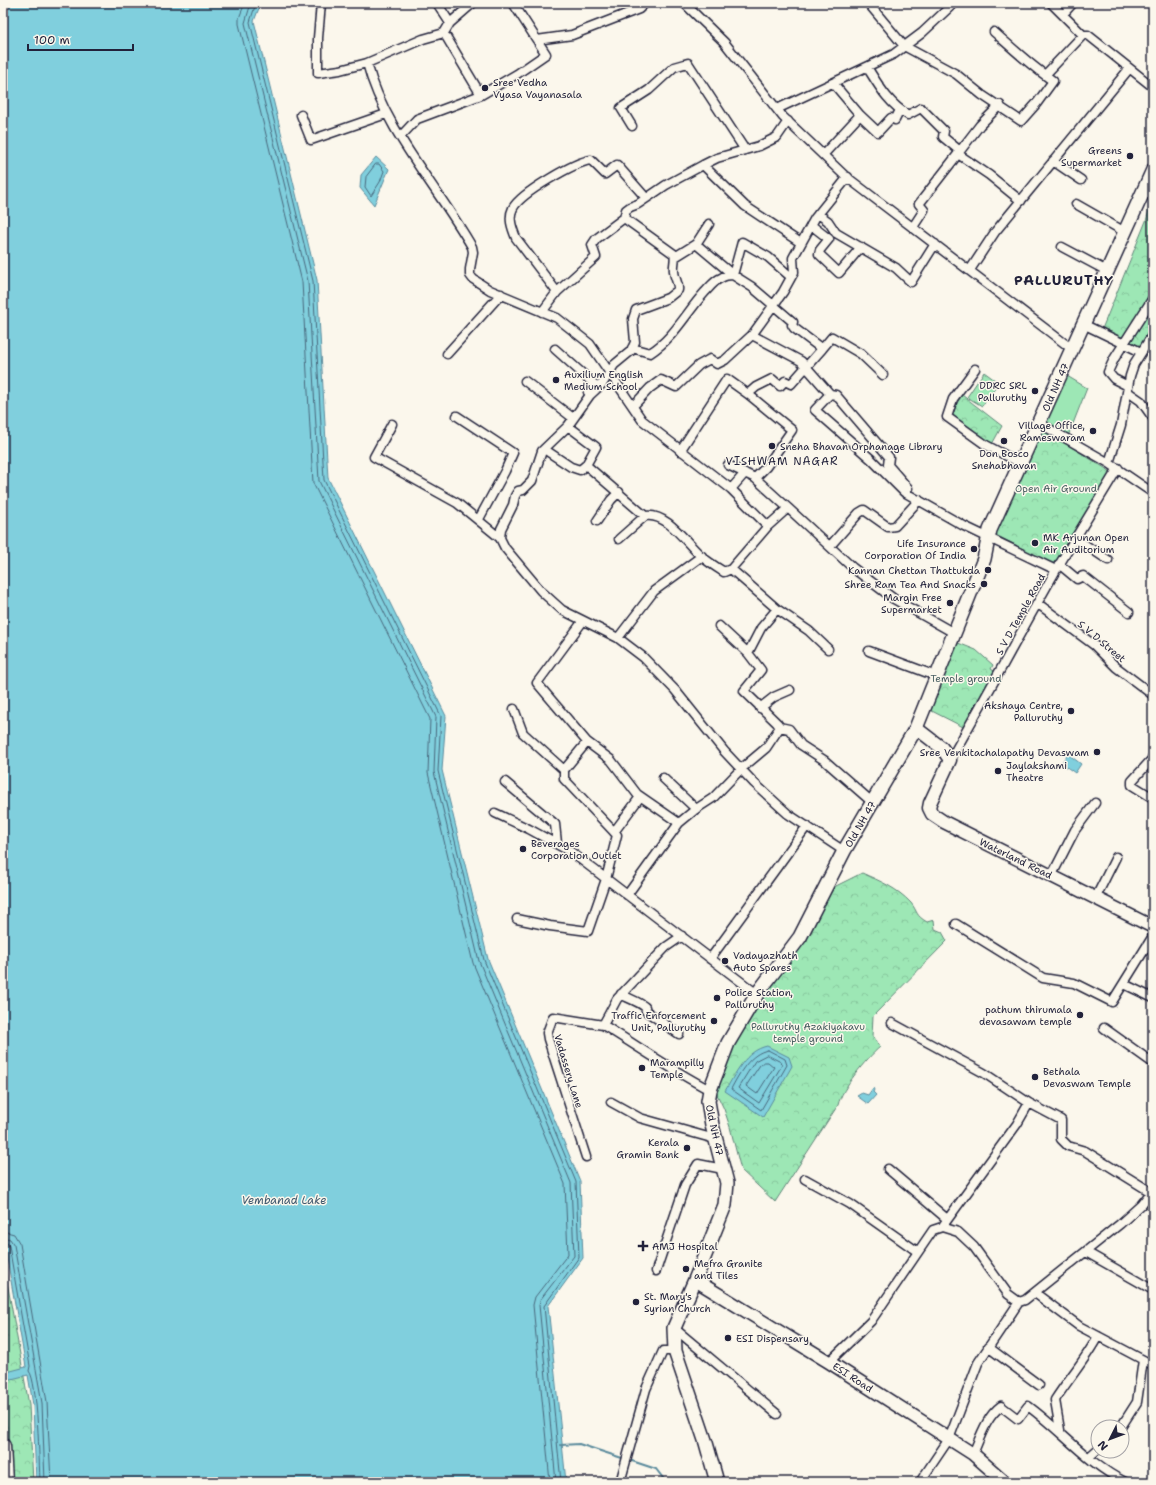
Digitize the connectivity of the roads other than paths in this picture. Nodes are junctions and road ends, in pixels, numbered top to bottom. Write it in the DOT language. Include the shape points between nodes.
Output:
graph roads {
  1 [pos="322,3"];
  2 [pos="436,3"];
  3 [pos="473,3"];
  4 [pos="513,3"];
  5 [pos="645,3"];
  6 [pos="684,3"];
  7 [pos="868,3"];
  8 [pos="954,3"];
  9 [pos="1051,3"];
  10 [pos="1073,3"];
  11 [pos="1063,14"];
  12 [pos="450,23"];
  13 [pos="994,32"];
  14 [pos="444,33"];
  15 [pos="1083,35"];
  16 [pos="537,40"];
  17 [pos="904,46"];
  18 [pos="367,63"];
  19 [pos="867,67"];
  20 [pos="1129,69"];
  21 [pos="1045,75"];
  22 [pos="833,83"];
  23 [pos="1153,87"];
  24 [pos="481,95"];
  25 [pos="1000,105"];
  26 [pos="777,109"];
  27 [pos="900,110"];
  28 [pos="386,114"];
  29 [pos="302,115"];
  30 [pos="860,115"];
  31 [pos="788,121"];
  32 [pos="632,126"];
  33 [pos="401,136"];
  34 [pos="745,150"];
  35 [pos="959,152"];
  36 [pos="823,154"];
  37 [pos="1053,162"];
  38 [pos="703,165"];
  39 [pos="1153,170"];
  40 [pos="848,177"];
  41 [pos="1081,180"];
  42 [pos="1149,192"];
  43 [pos="646,198"];
  44 [pos="1021,201"];
  45 [pos="1076,204"];
  46 [pos="818,214"];
  47 [pos="624,218"];
  48 [pos="709,224"];
  49 [pos="811,225"];
  50 [pos="913,227"];
  51 [pos="1125,232"];
  52 [pos="801,243"];
  53 [pos="696,244"];
  54 [pos="935,244"];
  55 [pos="861,247"];
  56 [pos="1062,247"];
  57 [pos="675,257"];
  58 [pos="970,270"];
  59 [pos="1107,271"];
  60 [pos="733,274"];
  61 [pos="791,277"];
  62 [pos="557,292"];
  63 [pos="501,294"];
  64 [pos="1153,298"];
  65 [pos="772,306"];
  66 [pos="542,312"];
  67 [pos="1083,324"];
  68 [pos="1153,334"];
  69 [pos="752,335"];
  70 [pos="1124,344"];
  71 [pos="632,348"];
  72 [pos="555,349"];
  73 [pos="822,349"];
  74 [pos="1072,349"];
  75 [pos="1141,352"];
  76 [pos="447,354"];
  77 [pos="806,366"];
  78 [pos="975,369"];
  79 [pos="610,373"];
  80 [pos="883,375"];
  81 [pos="526,381"];
  82 [pos="1128,389"];
  83 [pos="748,394"];
  84 [pos="830,394"];
  85 [pos="633,406"];
  86 [pos="457,416"];
  87 [pos="572,417"];
  88 [pos="1153,418"];
  89 [pos="1038,423"];
  90 [pos="392,424"];
  91 [pos="568,426"];
  92 [pos="544,448"];
  93 [pos="680,451"];
  94 [pos="1020,463"];
  95 [pos="1109,463"];
  96 [pos="586,465"];
  97 [pos="728,465"];
  98 [pos="1118,468"];
  99 [pos="745,473"];
  100 [pos="755,478"];
  101 [pos="731,489"];
  102 [pos="619,492"];
  103 [pos="904,492"];
  104 [pos="1153,493"];
  105 [pos="919,500"];
  106 [pos="788,508"];
  107 [pos="645,516"];
  108 [pos="479,519"];
  109 [pos="597,521"];
  110 [pos="768,526"];
  111 [pos="500,538"];
  112 [pos="989,538"];
  113 [pos="1075,538"];
  114 [pos="619,539"];
  115 [pos="830,546"];
  116 [pos="702,556"];
  117 [pos="1108,560"];
  118 [pos="1058,567"];
  119 [pos="731,569"];
  120 [pos="1037,603"];
  121 [pos="777,609"];
  122 [pos="1129,612"];
  123 [pos="583,621"];
  124 [pos="719,626"];
  125 [pos="954,633"];
  126 [pos="618,638"];
  127 [pos="828,649"];
  128 [pos="869,651"];
  129 [pos="748,653"];
  130 [pos="936,676"];
  131 [pos="790,690"];
  132 [pos="1153,695"];
  133 [pos="760,708"];
  134 [pos="514,709"];
  135 [pos="780,727"];
  136 [pos="916,728"];
  137 [pos="586,742"];
  138 [pos="1153,758"];
  139 [pos="950,760"];
  140 [pos="741,769"];
  141 [pos="564,770"];
  142 [pos="663,778"];
  143 [pos="504,782"];
  144 [pos="640,797"];
  145 [pos="1153,798"];
  146 [pos="872,802"];
  147 [pos="1095,803"];
  148 [pos="696,808"];
  149 [pos="495,813"];
  150 [pos="679,823"];
  151 [pos="807,826"];
  152 [pos="614,832"];
  153 [pos="557,843"];
  154 [pos="844,851"];
  155 [pos="1116,857"];
  156 [pos="1052,875"];
  157 [pos="606,879"];
  158 [pos="627,894"];
  159 [pos="1095,899"];
  160 [pos="517,919"];
  161 [pos="956,924"];
  162 [pos="1153,927"];
  163 [pos="682,936"];
  164 [pos="1153,936"];
  165 [pos="710,959"];
  166 [pos="1124,984"];
  167 [pos="621,994"];
  168 [pos="757,994"];
  169 [pos="1153,998"];
  170 [pos="892,1023"];
  171 [pos="603,1025"];
  172 [pos="1104,1028"];
  173 [pos="679,1034"];
  174 [pos="1153,1063"];
  175 [pos="710,1090"];
  176 [pos="611,1102"];
  177 [pos="1029,1103"];
  178 [pos="715,1139"];
  179 [pos="586,1157"];
  180 [pos="723,1169"];
  181 [pos="888,1169"];
  182 [pos="805,1178"];
  183 [pos="1152,1191"];
  184 [pos="948,1219"];
  185 [pos="942,1226"];
  186 [pos="918,1252"];
  187 [pos="1086,1252"];
  188 [pos="656,1271"];
  189 [pos="695,1280"];
  190 [pos="1153,1290"];
  191 [pos="1035,1292"];
  192 [pos="1019,1302"];
  193 [pos="674,1328"];
  194 [pos="1098,1336"];
  195 [pos="988,1347"];
  196 [pos="675,1351"];
  197 [pos="1143,1360"];
  198 [pos="829,1362"];
  199 [pos="1151,1364"];
  200 [pos="1039,1385"];
  201 [pos="777,1414"];
  202 [pos="1127,1419"];
  203 [pos="1060,1430"];
  204 [pos="949,1439"];
  205 [pos="3,1453"];
  206 [pos="973,1454"];
  207 [pos="1089,1457"];
  208 [pos="5,1482"];
  209 [pos="622,1482"];
  210 [pos="717,1482"];
  211 [pos="920,1482"];
  212 [pos="1005,1482"];
  213 [pos="1125,1482"];
  1 -- 18 [label="street" via="318,73"];
  2 -- 12 [label="street"];
  3 -- 12 [label="street"];
  4 -- 16 [label="street"];
  5 -- 16 [label="street" via="639,9 572,35"];
  6 -- 26 [label="street" via="724,42"];
  7 -- 17 [label="street"];
  8 -- 17 [label="street"];
  9 -- 11 [label="street"];
  10 -- 11 [label="street"];
  11 -- 15 [label="street"];
  12 -- 14 [label="street"];
  13 -- 21 [label="street"];
  14 -- 18 [label="street" via="423,39"];
  14 -- 24 [label="street"];
  15 -- 20 [label="street" via="1088,35"];
  15 -- 21 [label="street"];
  16 -- 24 [label="street" via="546,54"];
  17 -- 19 [label="street" via="894,54"];
  17 -- 25 [label="street" via="956,74"];
  18 -- 28 [label="street"];
  19 -- 22 [label="street"];
  19 -- 27 [label="street" via="886,97"];
  20 -- 23 [label="street"];
  20 -- 37 [label="street"];
  21 -- 25 [label="street" via="1053,81 1021,121"];
  22 -- 26 [label="street"];
  22 -- 30 [label="street"];
  24 -- 33 [label="street" via="417,119"];
  25 -- 35 [label="street"];
  26 -- 31 [label="street"];
  27 -- 30 [label="street" via="895,120 891,118 878,132"];
  27 -- 35 [label="street" via="908,115 921,108 944,131 943,137"];
  28 -- 29 [label="street" via="311,140"];
  28 -- 33 [label="street"];
  30 -- 36 [label="street"];
  31 -- 34 [label="street" via="776,138"];
  31 -- 36 [label="street"];
  32 -- 34 [label="street" via="621,108 649,90 674,67 688,62"];
  33 -- 63 [label="street" via="472,246 470,275"];
  34 -- 38 [label="street"];
  35 -- 44 [label="street"];
  35 -- 50 [label="street" via="918,204 924,210"];
  36 -- 40 [label="street"];
  37 -- 41 [label="street"];
  37 -- 44 [label="street"];
  38 -- 43 [label="street"];
  38 -- 52 [label="street" via="745,206"];
  39 -- 42 [label="main road, Old NH 47"];
  40 -- 46 [label="street"];
  40 -- 50 [label="street"];
  42 -- 51 [label="main road, Old NH 47"];
  43 -- 47 [label="street" via="626,210"];
  43 -- 62 [label="street" via="617,165 605,174 591,160 569,168 522,196 513,208 510,219 513,230 516,238"];
  44 -- 58 [label="street" via="995,232"];
  45 -- 51 [label="street"];
  46 -- 49 [label="street"];
  46 -- 55 [label="street" via="828,221 836,233"];
  47 -- 57 [label="street" via="660,243"];
  47 -- 62 [label="street" via="596,239 592,246 596,257"];
  48 -- 53 [label="street"];
  49 -- 52 [label="street"];
  49 -- 55 [label="street" via="829,239 819,254 839,273"];
  50 -- 54 [label="street"];
  51 -- 59 [label="main road, Old NH 47"];
  52 -- 61 [label="street" via="793,258 794,272"];
  53 -- 57 [label="street"];
  53 -- 60 [label="street"];
  54 -- 55 [label="street" via="911,282 896,268"];
  54 -- 58 [label="street"];
  56 -- 59 [label="street"];
  57 -- 71 [label="street" via="674,272 679,285 678,290 668,298 636,310 633,319 635,336"];
  58 -- 74 [label="street"];
  59 -- 67 [label="main road, Old NH 47"];
  60 -- 61 [label="street" via="742,242 768,257"];
  60 -- 65 [label="street" via="752,287"];
  60 -- 71 [label="street" via="720,278 708,288 660,346 650,353"];
  61 -- 65 [label="street"];
  62 -- 66 [label="street"];
  63 -- 66 [label="street"];
  63 -- 76 [label="street"];
  64 -- 70 [label="street"];
  65 -- 69 [label="street"];
  65 -- 73 [label="street" via="793,322 794,328"];
  66 -- 79 [label="street" via="557,318 590,344"];
  67 -- 70 [label="street"];
  67 -- 74 [label="main road, Old NH 47"];
  68 -- 75 [label="street"];
  69 -- 77 [label="street"];
  69 -- 85 [label="street" via="725,360 717,364 710,359 699,365 676,387 661,380"];
  70 -- 75 [label="street"];
  70 -- 82 [label="street" via="1108,372"];
  71 -- 79 [label="street" via="614,365"];
  72 -- 87 [label="street" via="594,384"];
  73 -- 77 [label="street"];
  73 -- 80 [label="street" via="832,337 861,354"];
  74 -- 89 [label="main road, Old NH 47"];
  75 -- 82 [label="street" via="1134,364"];
  77 -- 83 [label="street" via="791,384 785,381 780,386 772,379"];
  77 -- 84 [label="street"];
  78 -- 94 [label="street" via="953,399 947,417 986,445"];
  79 -- 85 [label="street"];
  79 -- 87 [label="street"];
  81 -- 87 [label="street"];
  82 -- 88 [label="street" via="1141,401"];
  82 -- 95 [label="street" via="1121,425"];
  83 -- 93 [label="street" via="727,379"];
  83 -- 100 [label="street" via="792,430"];
  84 -- 103 [label="street" via="836,395 889,457 888,465 908,488"];
  84 -- 103 [label="street" via="815,410"];
  85 -- 93 [label="street" via="642,420"];
  86 -- 108 [label="street" via="513,453"];
  87 -- 91 [label="street"];
  89 -- 94 [label="main road, Old NH 47"];
  89 -- 95 [label="street"];
  90 -- 108 [label="street" via="374,457 457,503"];
  91 -- 92 [label="street"];
  91 -- 96 [label="street" via="596,447"];
  92 -- 96 [label="street" via="571,467 580,470"];
  92 -- 111 [label="street" via="532,481 515,496 501,529"];
  93 -- 101 [label="street"];
  94 -- 112 [label="main road, Old NH 47" via="990,530"];
  95 -- 98 [label="street"];
  96 -- 102 [label="street"];
  97 -- 99 [label="street"];
  98 -- 104 [label="street"];
  98 -- 113 [label="street, S V D Temple Road"];
  99 -- 100 [label="street"];
  99 -- 101 [label="street"];
  100 -- 106 [label="street"];
  101 -- 110 [label="street"];
  102 -- 107 [label="street"];
  102 -- 109 [label="street"];
  103 -- 105 [label="street"];
  105 -- 112 [label="street"];
  105 -- 115 [label="street" via="895,526 888,526 864,510"];
  106 -- 110 [label="street"];
  106 -- 115 [label="street"];
  107 -- 114 [label="street"];
  107 -- 116 [label="street" via="654,515 664,520"];
  108 -- 111 [label="street"];
  110 -- 119 [label="street"];
  111 -- 123 [label="street" via="505,548 541,591 562,610"];
  112 -- 118 [label="street"];
  112 -- 125 [label="main road, Old NH 47" via="984,559"];
  113 -- 117 [label="street"];
  113 -- 118 [label="street, S V D Temple Road"];
  115 -- 125 [label="street" via="853,568 894,599"];
  116 -- 119 [label="street" via="724,572"];
  116 -- 126 [label="street" via="654,591"];
  118 -- 120 [label="street, S V D Temple Road"];
  118 -- 122 [label="street" via="1077,579 1083,576"];
  119 -- 121 [label="street"];
  120 -- 132 [label="street, S V D Street" via="1094,645 1116,667"];
  120 -- 139 [label="street, S V D Temple Road"];
  121 -- 127 [label="street" via="809,631"];
  121 -- 129 [label="street" via="761,628"];
  123 -- 126 [label="street"];
  123 -- 137 [label="street" via="537,683"];
  124 -- 129 [label="street"];
  125 -- 130 [label="main road, Old NH 47"];
  126 -- 140 [label="street" via="643,657 675,690"];
  128 -- 130 [label="street"];
  129 -- 133 [label="street" via="761,670 744,691"];
  130 -- 136 [label="main road, Old NH 47"];
  131 -- 133 [label="street" via="774,697"];
  133 -- 135 [label="street"];
  134 -- 141 [label="street" via="523,733"];
  135 -- 140 [label="street" via="766,748"];
  135 -- 146 [label="street" via="789,729 801,745 824,760"];
  136 -- 139 [label="main road" via="942,748"];
  136 -- 146 [label="main road, Old NH 47"];
  137 -- 141 [label="street"];
  137 -- 144 [label="street" via="611,760"];
  138 -- 145 [label="street" via="1132,781 1132,785"];
  139 -- 156 [label="main road, Waterland Road" via="930,803 932,814"];
  140 -- 148 [label="street" via="713,798"];
  140 -- 151 [label="street" via="788,814"];
  141 -- 152 [label="street" via="564,779"];
  142 -- 148 [label="street"];
  143 -- 153 [label="street" via="555,824"];
  144 -- 150 [label="street"];
  144 -- 152 [label="street"];
  146 -- 154 [label="main road, Old NH 47"];
  147 -- 156 [label="street" via="1075,830"];
  148 -- 150 [label="street"];
  149 -- 153 [label="street"];
  150 -- 158 [label="street"];
  151 -- 154 [label="street"];
  151 -- 165 [label="street"];
  152 -- 157 [label="street" via="617,835"];
  153 -- 157 [label="street"];
  154 -- 168 [label="main road, Old NH 47" via="800,937"];
  155 -- 159 [label="street"];
  156 -- 159 [label="main road, Waterland Road"];
  157 -- 158 [label="street"];
  157 -- 160 [label="street" via="588,931"];
  158 -- 163 [label="street"];
  159 -- 162 [label="main road, Waterland Road"];
  161 -- 166 [label="street" via="1043,978 1074,983 1112,1002"];
  163 -- 165 [label="street"];
  163 -- 167 [label="street" via="666,947"];
  164 -- 166 [label="street"];
  165 -- 168 [label="street"];
  166 -- 169 [label="street"];
  167 -- 171 [label="street"];
  167 -- 173 [label="street" via="633,1002 639,1002 646,1011"];
  168 -- 175 [label="main road, Old NH 47" via="728,1043"];
  170 -- 177 [label="street" via="984,1074"];
  171 -- 175 [label="street" via="676,1073"];
  171 -- 179 [label="street, Vadassery Lane" via="553,1017 547,1033"];
  172 -- 174 [label="street"];
  175 -- 178 [label="main road, Old NH 47" via="708,1101"];
  176 -- 178 [label="street" via="640,1118"];
  177 -- 183 [label="street" via="1061,1120 1061,1139 1068,1146 1085,1151"];
  177 -- 184 [label="street" via="1017,1124"];
  178 -- 180 [label="main road, Old NH 47"];
  180 -- 188 [label="street" via="698,1164 685,1185"];
  180 -- 189 [label="main road, Old NH 47" via="726,1183 725,1205"];
  181 -- 184 [label="street"];
  182 -- 186 [label="street" via="850,1204"];
  183 -- 187 [label="street" via="1130,1215"];
  184 -- 185 [label="street"];
  185 -- 186 [label="street" via="933,1230"];
  185 -- 192 [label="street" via="958,1232 974,1248 1008,1294"];
  186 -- 198 [label="street" via="871,1321"];
  187 -- 190 [label="street"];
  187 -- 191 [label="street"];
  189 -- 193 [label="main road, Old NH 47"];
  189 -- 198 [label="main road, ESI Road"];
  191 -- 192 [label="street" via="1026,1300"];
  191 -- 194 [label="street" via="1079,1326"];
  192 -- 195 [label="street"];
  193 -- 196 [label="main road, Old NH 47"];
  193 -- 201 [label="street"];
  194 -- 197 [label="street"];
  194 -- 203 [label="street" via="1086,1358 1054,1400"];
  195 -- 200 [label="street"];
  195 -- 204 [label="street" via="971,1380"];
  196 -- 209 [label="street" via="663,1351 646,1389 633,1430"];
  196 -- 210 [label="main road, Old NH 47"];
  197 -- 199 [label="street"];
  197 -- 202 [label="street" via="1137,1402"];
  198 -- 204 [label="main road, ESI Road"];
  203 -- 206 [label="street" via="1028,1406 1018,1419 1001,1406 987,1421"];
  203 -- 207 [label="street" via="1062,1436"];
  204 -- 206 [label="main road, ESI Road"];
  204 -- 211 [label="street"];
  205 -- 208 [label="highway"];
  206 -- 212 [label="main road, ESI Road"];
  207 -- 213 [label="street"];
}
